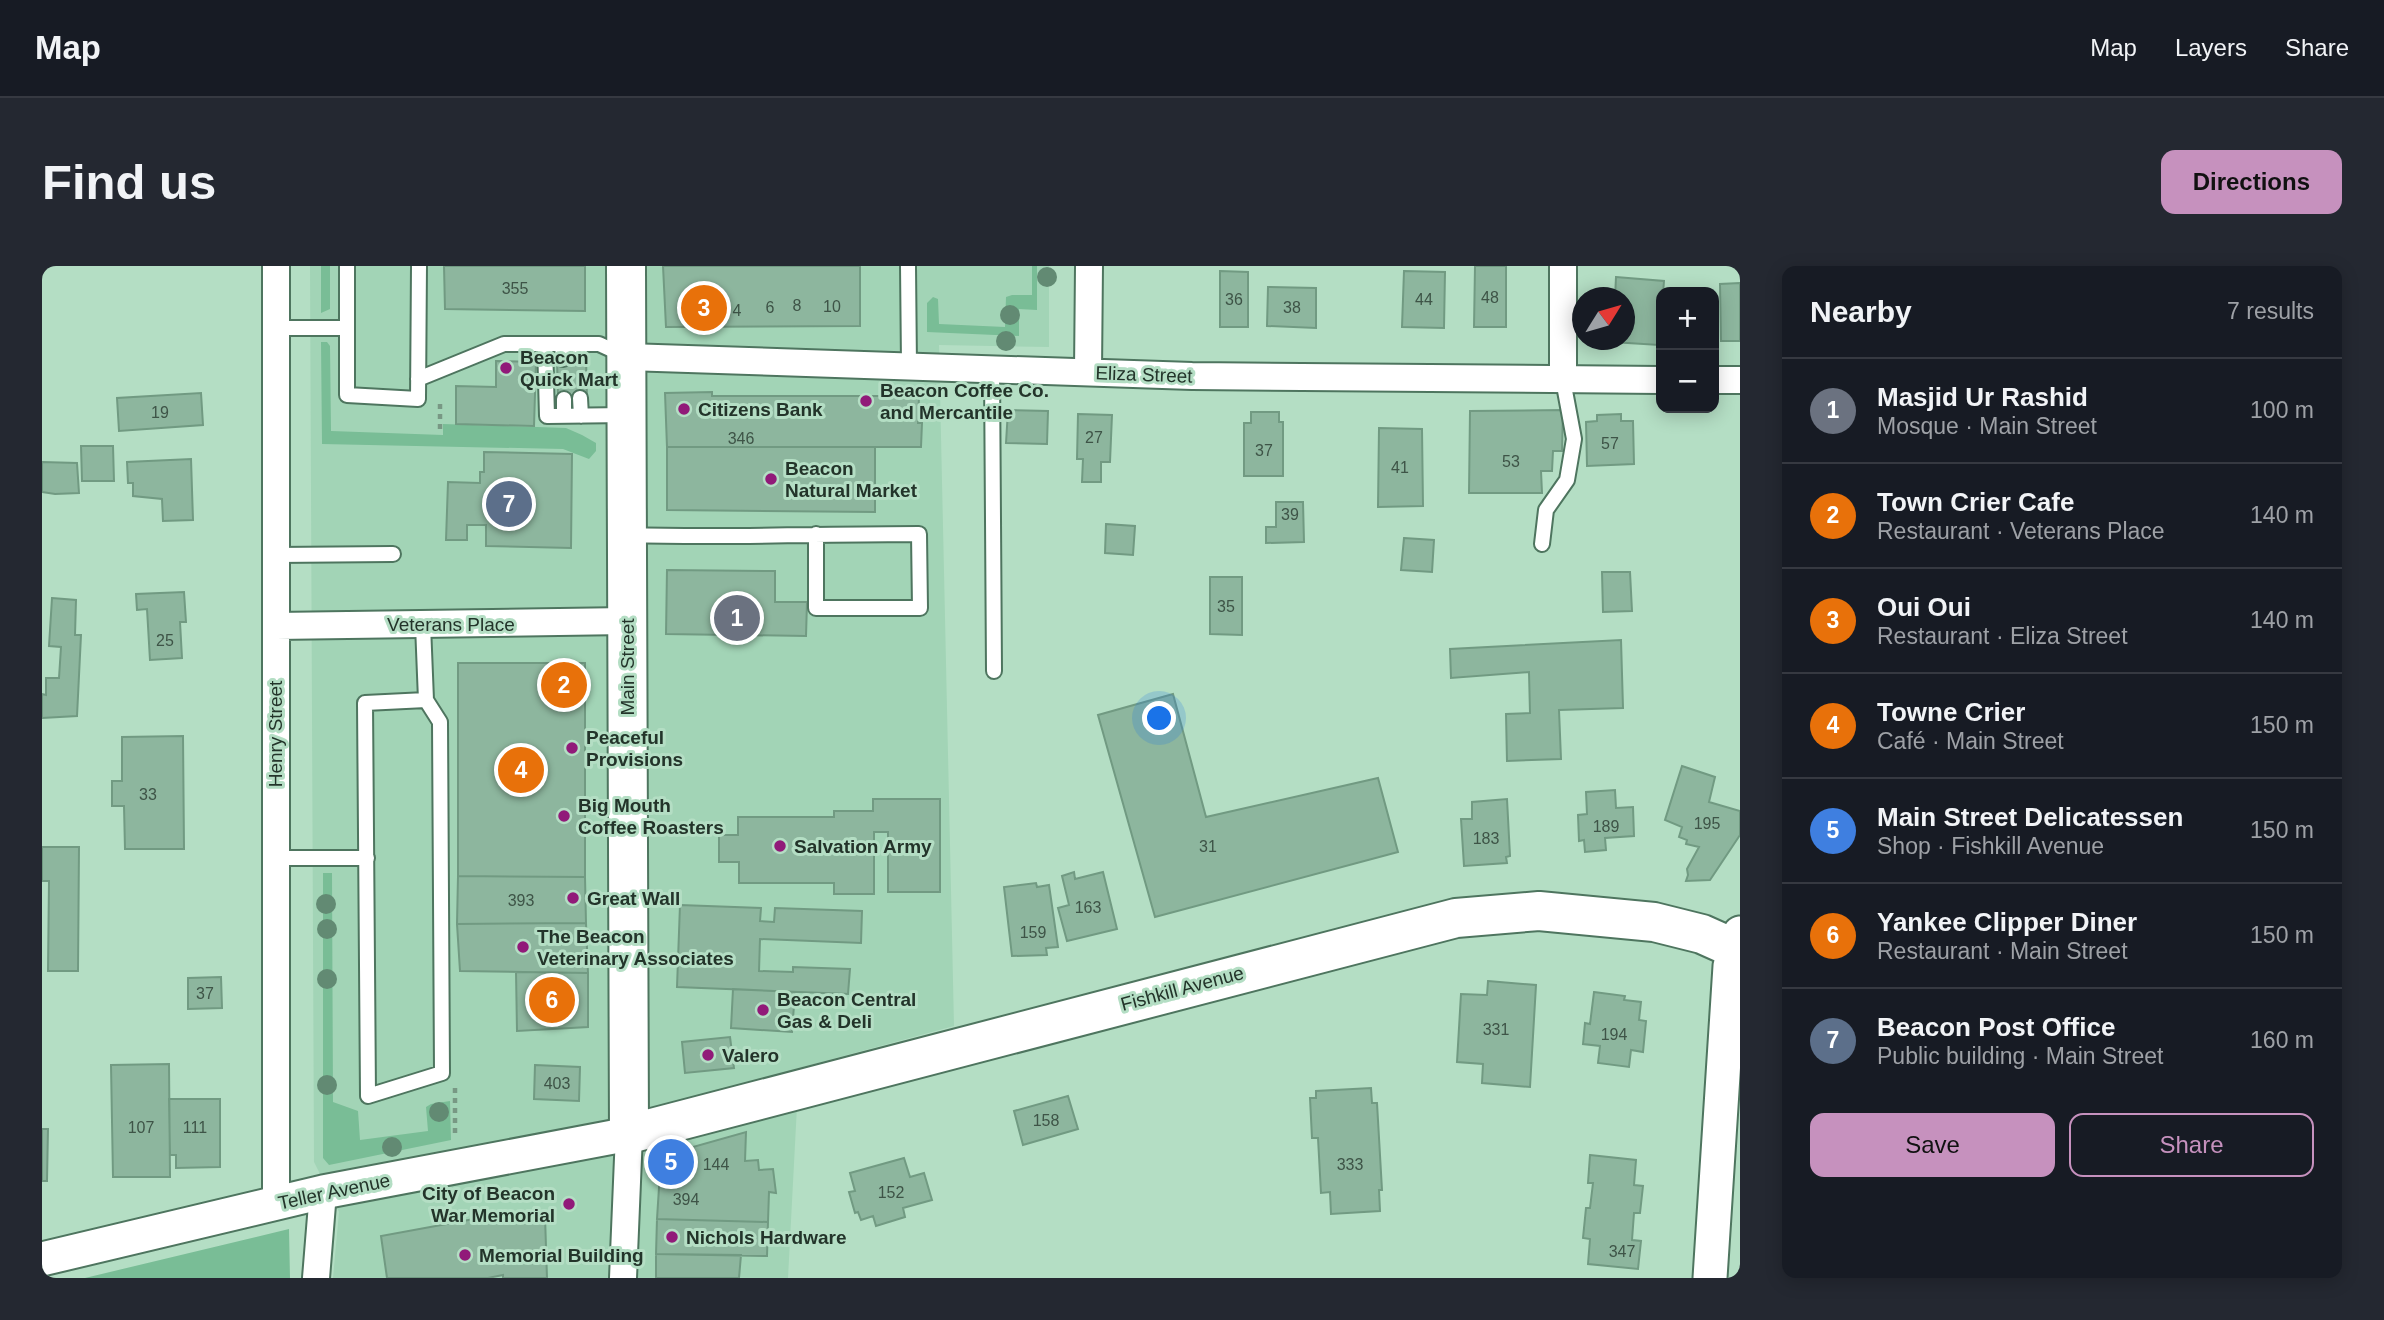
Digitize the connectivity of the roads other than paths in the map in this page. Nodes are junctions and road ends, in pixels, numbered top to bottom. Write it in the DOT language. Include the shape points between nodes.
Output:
graph roads {
  1 [pos="276,266"];
  2 [pos="347,266"];
  3 [pos="419,266"];
  4 [pos="626,266"];
  5 [pos="908,266"];
  6 [pos="1089,266"];
  7 [pos="1563,266"];
  8 [pos="276,328"];
  9 [pos="347,328"];
  10 [pos="545,344"];
  11 [pos="627,357"];
  12 [pos="909,365"];
  13 [pos="992,369"];
  14 [pos="1088,371"];
  15 [pos="418,379"];
  16 [pos="1563,380"];
  17 [pos="1656,380"];
  18 [pos="1719,380"];
  19 [pos="1740,380"];
  20 [pos="580,398"];
  21 [pos="564,399"];
  22 [pos="628,415"];
  23 [pos="564,416"];
  24 [pos="581,416"];
  25 [pos="816,534"];
  26 [pos="628,535"];
  27 [pos="1542,544"];
  28 [pos="393,554"];
  29 [pos="276,555"];
  30 [pos="627,621"];
  31 [pos="424,625"];
  32 [pos="276,626"];
  33 [pos="994,671"];
  34 [pos="426,701"];
  35 [pos="274,858"];
  36 [pos="367,858"];
  37 [pos="1738,944"];
  38 [pos="629,1134"];
  39 [pos="323,1192"];
  40 [pos="276,1202"];
  41 [pos="42,1259"];
  42 [pos="316,1278"];
  43 [pos="623,1278"];
  44 [pos="1710,1278"];
  1 -- 8 [label="street, Henry Street"];
  2 -- 9 [label="lane"];
  3 -- 15 [label="lane"];
  4 -- 11 [label="main road, Main Street"];
  5 -- 12 [label="lane"];
  6 -- 14 [label="street"];
  7 -- 16 [label="street"];
  8 -- 9 [label="lane"];
  8 -- 29 [label="street, Henry Street"];
  9 -- 15 [label="lane" via="347,395 418,398"];
  10 -- 11 [label="lane" via="563,352 598,344"];
  10 -- 15 [label="lane" via="504,344"];
  10 -- 23 [label="lane" via="547,416"];
  11 -- 12 [label="street, Eliza Street"];
  11 -- 22 [label="main road, Main Street"];
  12 -- 13 [label="street, Eliza Street"];
  13 -- 14 [label="street, Eliza Street"];
  13 -- 33 [label="lane"];
  14 -- 16 [label="street, Eliza Street"];
  16 -- 17 [label="street, Eliza Street"];
  16 -- 27 [label="lane" via="1574,439 1567,480 1546,510"];
  18 -- 19 [label="street"];
  20 -- 24 [label="lane"];
  21 -- 23 [label="lane"];
  22 -- 24 [label="lane"];
  22 -- 26 [label="main road, Main Street"];
  23 -- 24 [label="lane"];
  25 -- 25 [label="lane" via="816,608 920,608 919,534"];
  25 -- 26 [label="lane"];
  26 -- 30 [label="main road, Main Street"];
  28 -- 29 [label="lane"];
  29 -- 32 [label="street, Henry Street"];
  30 -- 31 [label="street, Veterans Place"];
  30 -- 38 [label="main road, Main Street"];
  31 -- 32 [label="street, Veterans Place"];
  31 -- 34 [label="lane"];
  32 -- 35 [label="street, Henry Street"];
  34 -- 36 [label="lane" via="365,703"];
  34 -- 36 [label="lane" via="440,722 442,1073 368,1096"];
  35 -- 36 [label="lane"];
  35 -- 40 [label="street, Henry Street"];
  37 -- 38 [label="main road, Fishkill Avenue" via="1654,922 1539,911 1456,918"];
  37 -- 44 [label="street" via="1730,966"];
  38 -- 39 [label="street, Teller Avenue"];
  38 -- 43 [label="street, Main Street"];
  39 -- 40 [label="street, Teller Avenue"];
  39 -- 42 [label="street"];
  40 -- 41 [label="street, Teller Avenue"];
}
